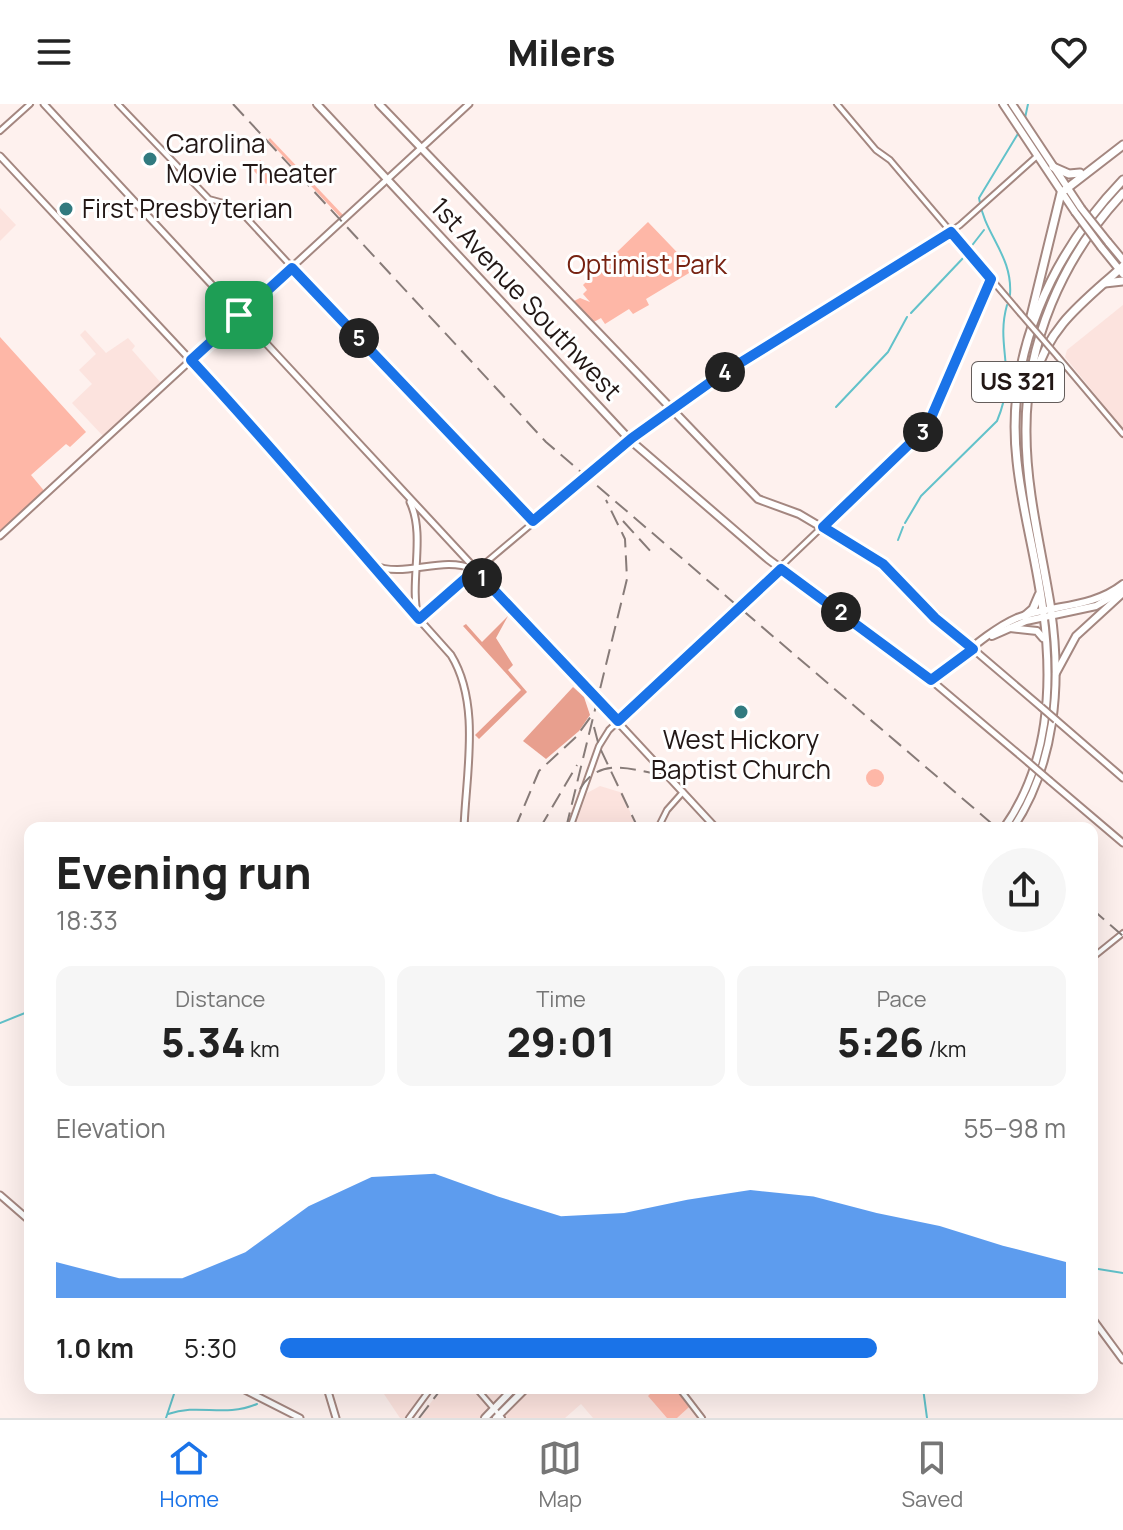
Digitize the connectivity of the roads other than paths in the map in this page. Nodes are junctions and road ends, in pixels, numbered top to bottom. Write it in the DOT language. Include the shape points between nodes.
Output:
graph roads {
  1 [pos="30,104"];
  2 [pos="44,104"];
  3 [pos="118,104"];
  4 [pos="317,104"];
  5 [pos="379,104"];
  6 [pos="469,104"];
  7 [pos="837,104"];
  8 [pos="1003,104"];
  9 [pos="1012,104"];
  10 [pos="0,131"];
  11 [pos="1123,145"];
  12 [pos="421,148"];
  13 [pos="0,156"];
  14 [pos="1036,157"];
  15 [pos="1096,164"];
  16 [pos="1053,167"];
  17 [pos="389,180"];
  18 [pos="1123,180"];
  19 [pos="1064,190"];
  20 [pos="1123,193"];
  21 [pos="951,232"];
  22 [pos="1122,267"];
  23 [pos="292,268"];
  24 [pos="991,279"];
  25 [pos="1123,281"];
  26 [pos="1103,283"];
  27 [pos="239,315"];
  28 [pos="1023,357"];
  29 [pos="191,360"];
  30 [pos="671,410"];
  31 [pos="1123,434"];
  32 [pos="630,440"];
  33 [pos="1027,449"];
  34 [pos="407,497"];
  35 [pos="518,506"];
  36 [pos="533,521"];
  37 [pos="823,527"];
  38 [pos="524,528"];
  39 [pos="0,536"];
  40 [pos="366,559"];
  41 [pos="415,567"];
  42 [pos="781,569"];
  43 [pos="475,570"];
  44 [pos="1040,585"];
  45 [pos="1123,589"];
  46 [pos="1047,614"];
  47 [pos="1025,616"];
  48 [pos="419,619"];
  49 [pos="1010,628"];
  50 [pos="992,636"];
  51 [pos="973,649"];
  52 [pos="1046,656"];
  53 [pos="931,680"];
  54 [pos="1053,684"];
  55 [pos="618,721"];
  56 [pos="1123,778"];
  57 [pos="683,792"];
  58 [pos="464,822"];
  59 [pos="572,822"];
  60 [pos="661,822"];
  61 [pos="710,822"];
  62 [pos="1008,822"];
  63 [pos="1017,822"];
  64 [pos="1123,843"];
  65 [pos="1122,934"];
  66 [pos="1098,953"];
  67 [pos="0,1195"];
  68 [pos="24,1216"];
  69 [pos="1098,1326"];
  70 [pos="1123,1360"];
  71 [pos="253,1394"];
  72 [pos="329,1394"];
  73 [pos="427,1394"];
  74 [pos="481,1394"];
  75 [pos="510,1394"];
  76 [pos="520,1394"];
  77 [pos="684,1394"];
  78 [pos="498,1415"];
  79 [pos="300,1418"];
  80 [pos="336,1418"];
  81 [pos="409,1418"];
  82 [pos="485,1418"];
  83 [pos="702,1418"];
  1 -- 10 [label="street"];
  2 -- 27 [label="main road"];
  3 -- 23 [label="street" via="209,199 238,210"];
  4 -- 17 [label="main road, 1st Avenue Southwest"];
  5 -- 12 [label="main road"];
  6 -- 12 [label="main road"];
  7 -- 21 [label="street"];
  8 -- 14 [label="main road"];
  9 -- 16 [label="main road"];
  11 -- 15 [label="highway"];
  12 -- 17 [label="main road"];
  12 -- 30 [label="main road"];
  13 -- 29 [label="main road"];
  14 -- 19 [label="main road"];
  14 -- 21 [label="street"];
  15 -- 16 [label="highway" via="1074,174"];
  15 -- 19 [label="highway"];
  16 -- 19 [label="main road"];
  17 -- 23 [label="main road"];
  17 -- 32 [label="main road, 1st Avenue Southwest"];
  18 -- 28 [label="highway, US 321" via="1078,232 1057,266"];
  19 -- 22 [label="main road, bridge"];
  19 -- 28 [label="highway"];
  20 -- 33 [label="highway, US 321" via="1076,254 1044,322 1029,387"];
  21 -- 24 [label="street"];
  21 -- 30 [label="street" via="788,330"];
  22 -- 26 [label="highway"];
  23 -- 27 [label="main road"];
  23 -- 35 [label="street"];
  24 -- 31 [label="street, bridge"];
  24 -- 37 [label="street" via="927,427"];
  25 -- 26 [label="highway"];
  26 -- 33 [label="highway" via="1065,316 1041,356"];
  27 -- 29 [label="main road"];
  27 -- 34 [label="main road"];
  28 -- 44 [label="highway, US 321" via="1015,441"];
  29 -- 39 [label="main road"];
  29 -- 40 [label="main road" via="296,473"];
  30 -- 32 [label="street"];
  30 -- 37 [label="main road" via="760,501"];
  32 -- 36 [label="street"];
  32 -- 42 [label="main road, 1st Avenue Southwest"];
  33 -- 46 [label="highway, US 321"];
  34 -- 41 [label="main road" via="416,522"];
  34 -- 43 [label="main road"];
  35 -- 36 [label="street"];
  35 -- 38 [label="street" via="526,520"];
  36 -- 38 [label="street"];
  37 -- 42 [label="street"];
  37 -- 51 [label="main road" via="883,564"];
  38 -- 43 [label="street"];
  40 -- 41 [label="main road" via="385,569"];
  40 -- 48 [label="main road"];
  41 -- 43 [label="main road" via="453,564"];
  41 -- 48 [label="main road"];
  42 -- 53 [label="main road, 1st Avenue Southwest"];
  42 -- 55 [label="street"];
  43 -- 48 [label="street"];
  43 -- 55 [label="main road"];
  44 -- 46 [label="highway, US 321"];
  44 -- 47 [label="highway" via="1036,605"];
  45 -- 46 [label="main road"];
  45 -- 54 [label="main road" via="1070,643"];
  46 -- 47 [label="main road"];
  46 -- 49 [label="main road"];
  46 -- 52 [label="main road, US 321"];
  46 -- 54 [label="main road, US 321"];
  47 -- 50 [label="main road"];
  48 -- 58 [label="main road" via="466,685"];
  49 -- 50 [label="main road"];
  49 -- 52 [label="main road" via="1037,631"];
  50 -- 51 [label="main road"];
  51 -- 53 [label="main road"];
  51 -- 56 [label="main road, bridge"];
  52 -- 62 [label="main road, US 321" via="1040,759"];
  53 -- 64 [label="main road, 1st Avenue Southwest, bridge"];
  54 -- 63 [label="main road, US 321" via="1045,762"];
  55 -- 57 [label="main road"];
  55 -- 59 [label="street" via="600,746"];
  57 -- 60 [label="street"];
  57 -- 61 [label="main road"];
  65 -- 66 [label="street"];
  67 -- 68 [label="main road"];
  69 -- 70 [label="main road"];
  71 -- 79 [label="main road"];
  72 -- 80 [label="main road"];
  73 -- 81 [label="street"];
  74 -- 78 [label="street"];
  75 -- 78 [label="main road"];
  76 -- 78 [label="main road"];
  77 -- 83 [label="street"];
  78 -- 82 [label="main road"];
}
